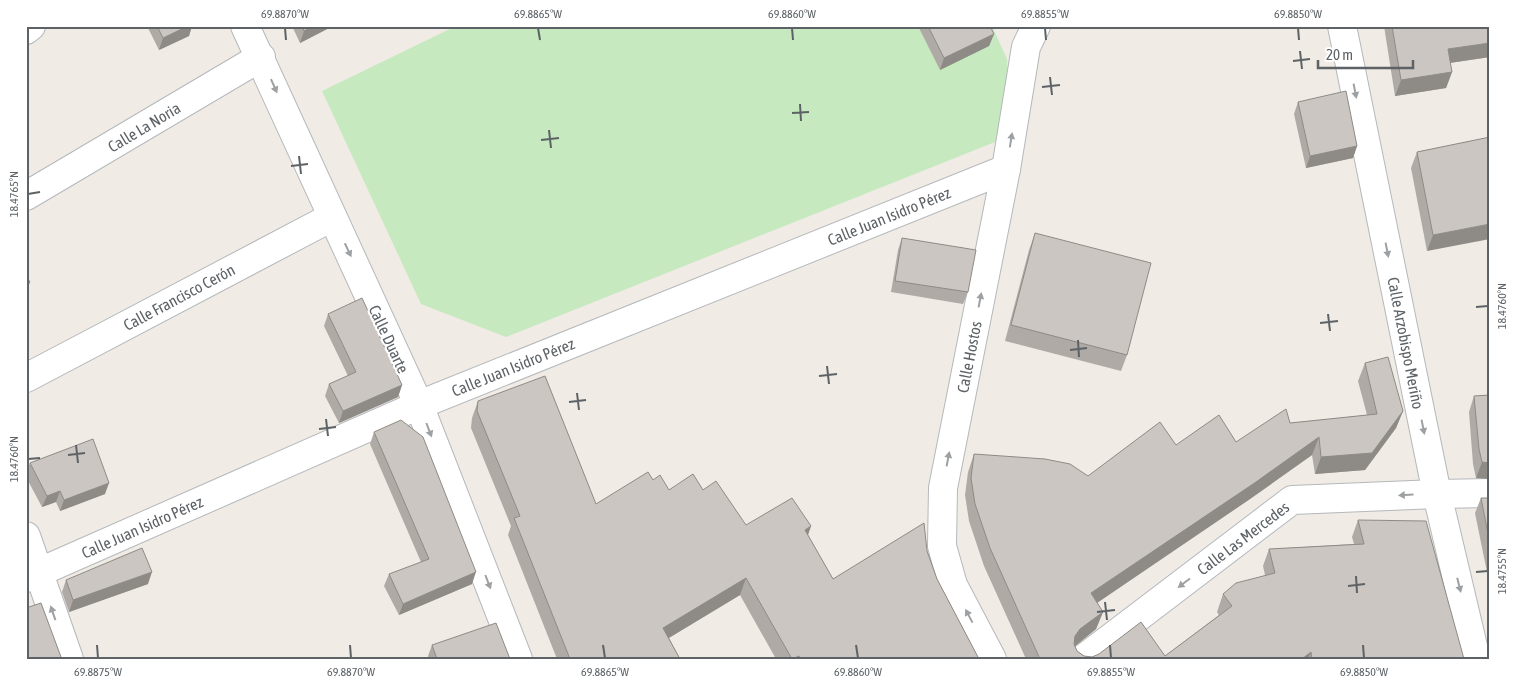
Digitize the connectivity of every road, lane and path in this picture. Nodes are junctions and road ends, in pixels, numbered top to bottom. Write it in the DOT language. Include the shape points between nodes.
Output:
graph roads {
  1 [pos="31,26"];
  2 [pos="246,26"];
  3 [pos="1342,26"];
  4 [pos="26,30"];
  5 [pos="1031,37"];
  6 [pos="261,57"];
  7 [pos="1006,169"];
  8 [pos="26,196"];
  9 [pos="332,217"];
  10 [pos="26,378"];
  11 [pos="419,405"];
  12 [pos="1490,493"];
  13 [pos="1437,494"];
  14 [pos="26,536"];
  15 [pos="32,575"];
  16 [pos="69,659"];
  17 [pos="518,659"];
  18 [pos="992,659"];
  19 [pos="1083,659"];
  20 [pos="1476,659"];
  1 -- 4 [label="street"];
  2 -- 6 [label="street, Calle Duarte"];
  3 -- 13 [label="street, Calle Arzobispo Meriño, one-way"];
  7 -- 5 [label="street, Calle Hostos, one-way"];
  6 -- 8 [label="street, Calle La Noria"];
  6 -- 9 [label="street, Calle Duarte, one-way"];
  7 -- 11 [label="street, Calle Juan Isidro Pérez"];
  18 -- 7 [label="street, Calle Hostos, one-way" via="953,585 942,546 943,488"];
  9 -- 10 [label="street, Calle Francisco Cerón"];
  9 -- 11 [label="street, Calle Duarte, one-way"];
  11 -- 15 [label="street, Calle Juan Isidro Pérez"];
  11 -- 17 [label="street, Calle Duarte, one-way"];
  12 -- 13 [label="street, Calle Las Mercedes"];
  13 -- 19 [label="street, Calle Las Mercedes, one-way" via="1292,500"];
  13 -- 20 [label="street, Calle Arzobispo Meriño, one-way"];
  14 -- 15 [label="street"];
  16 -- 15 [label="street, one-way"];
}
